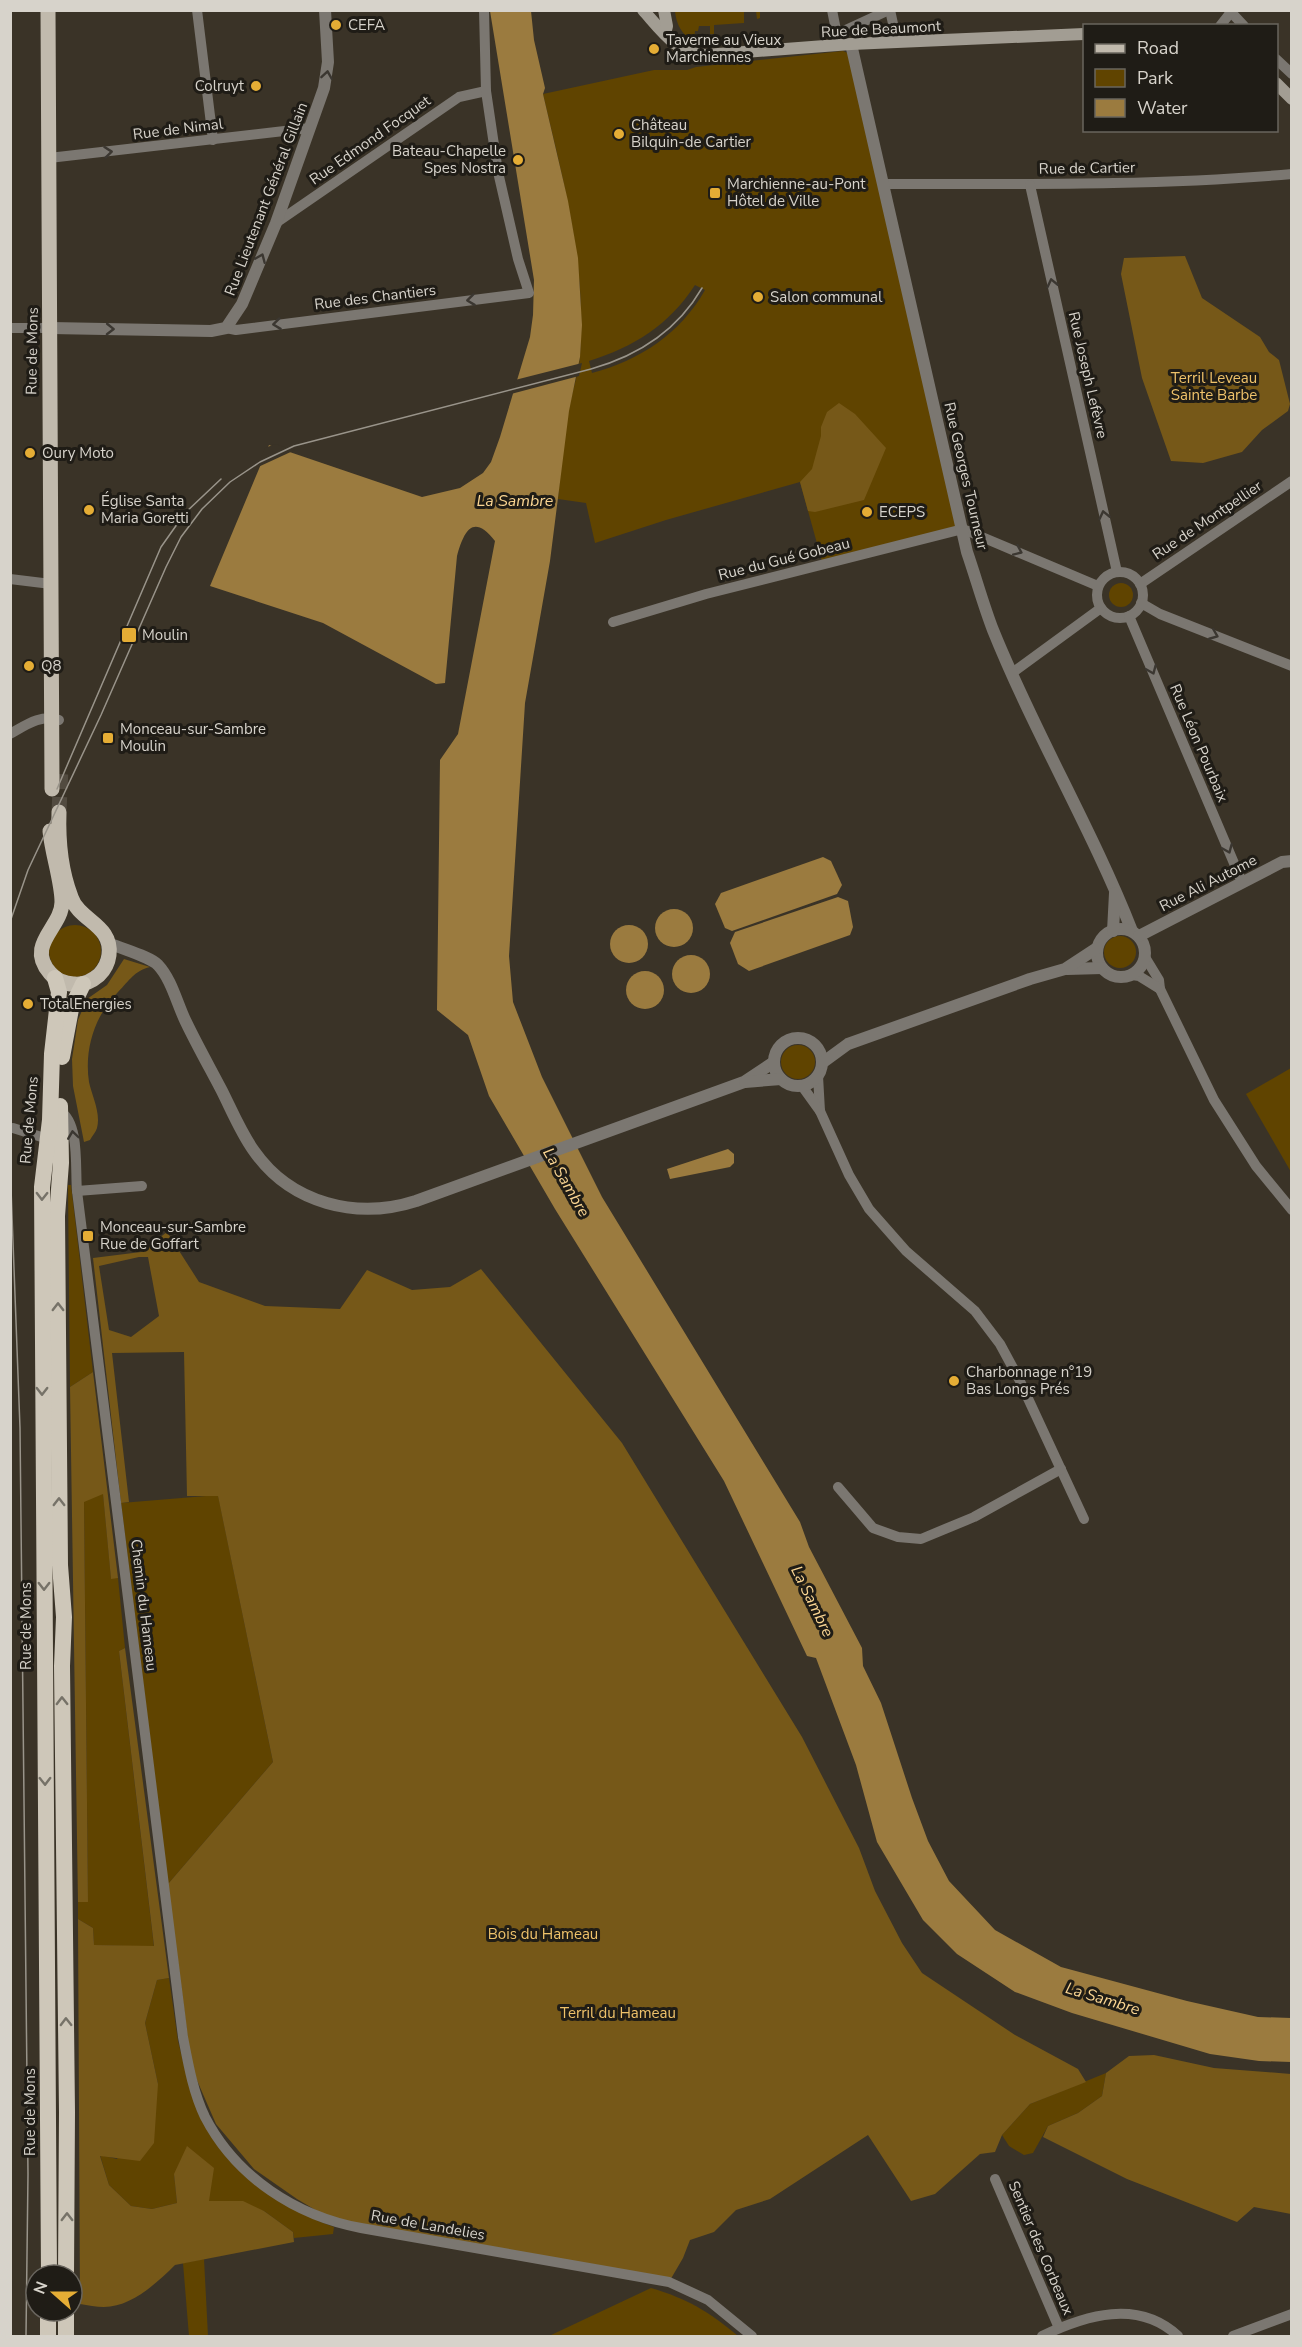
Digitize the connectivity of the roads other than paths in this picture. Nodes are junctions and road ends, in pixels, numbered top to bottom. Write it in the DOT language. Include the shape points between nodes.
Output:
graph roads {
  1 [pos="48,10"];
  2 [pos="198,10"];
  3 [pos="325,10"];
  4 [pos="484,10"];
  5 [pos="644,10"];
  6 [pos="664,10"];
  7 [pos="832,10"];
  8 [pos="890,10"];
  9 [pos="1230,11"];
  10 [pos="1221,24"];
  11 [pos="1242,24"];
  12 [pos="665,34"];
  13 [pos="1083,34"];
  14 [pos="842,41"];
  15 [pos="897,42"];
  16 [pos="1278,61"];
  17 [pos="1292,74"];
  18 [pos="1278,85"];
  19 [pos="486,91"];
  20 [pos="1292,99"];
  21 [pos="310,128"];
  22 [pos="213,140"];
  23 [pos="50,158"];
  24 [pos="1292,174"];
  25 [pos="883,184"];
  26 [pos="1030,184"];
  27 [pos="276,223"];
  28 [pos="10,328"];
  29 [pos="51,328"];
  30 [pos="226,328"];
  31 [pos="1292,481"];
  32 [pos="963,529"];
  33 [pos="1117,572"];
  34 [pos="10,579"];
  35 [pos="51,584"];
  36 [pos="1140,584"];
  37 [pos="1098,586"];
  38 [pos="1141,603"];
  39 [pos="1101,608"];
  40 [pos="1129,616"];
  41 [pos="613,622"];
  42 [pos="1292,666"];
  43 [pos="1012,673"];
  44 [pos="56,719"];
  45 [pos="10,734"];
  46 [pos="62,768"];
  47 [pos="52,789"];
  48 [pos="59,812"];
  49 [pos="50,831"];
  50 [pos="1292,861"];
  51 [pos="1242,882"];
  52 [pos="1115,893"];
  53 [pos="90,920"];
  54 [pos="52,927"];
  55 [pos="1113,931"];
  56 [pos="1135,934"];
  57 [pos="1097,948"];
  58 [pos="109,951"];
  59 [pos="1145,957"];
  60 [pos="1102,968"];
  61 [pos="1065,969"];
  62 [pos="1132,975"];
  63 [pos="55,978"];
  64 [pos="83,984"];
  65 [pos="1160,989"];
  66 [pos="848,1044"];
  67 [pos="816,1047"];
  68 [pos="774,1062"];
  69 [pos="822,1063"];
  70 [pos="818,1076"];
  71 [pos="781,1079"];
  72 [pos="744,1082"];
  73 [pos="802,1086"];
  74 [pos="60,1111"];
  75 [pos="820,1111"];
  76 [pos="13,1128"];
  77 [pos="54,1142"];
  78 [pos="75,1164"];
  79 [pos="68,1178"];
  80 [pos="142,1186"];
  81 [pos="77,1191"];
  82 [pos="1292,1210"];
  83 [pos="1061,1469"];
  84 [pos="838,1487"];
  85 [pos="1084,1519"];
  86 [pos="183,2037"];
  87 [pos="995,2179"];
  88 [pos="49,2263"];
  89 [pos="66,2263"];
  90 [pos="1292,2314"];
  91 [pos="1059,2328"];
  92 [pos="752,2337"];
  93 [pos="1042,2337"];
  94 [pos="1178,2337"];
  95 [pos="1233,2337"];
  1 -- 23 [label="main road, Rue de Mons"];
  2 -- 22 [label="street"];
  21 -- 3 [label="street, Rue Lieutenant Général Gillain, one-way" via="328,69"];
  4 -- 19 [label="street"];
  5 -- 12 [label="main road"];
  6 -- 12 [label="main road"];
  7 -- 14 [label="street"];
  8 -- 14 [label="street"];
  8 -- 15 [label="street"];
  9 -- 10 [label="street"];
  9 -- 11 [label="street"];
  12 -- 14 [label="main road, Rue de Beaumont" via="680,48 700,55"];
  13 -- 15 [label="main road, Rue de Beaumont"];
  14 -- 15 [label="main road, Rue de Beaumont"];
  14 -- 25 [label="street, Rue Georges Tourneur"];
  16 -- 17 [label="street"];
  18 -- 20 [label="main road"];
  19 -- 27 [label="street, Rue Edmond Focquet" via="459,97"];
  19 -- 30 [label="street, Rue des Chantiers, one-way" via="498,172 529,293 236,330"];
  21 -- 22 [label="street, Rue de Nimal"];
  21 -- 27 [label="street, Rue Lieutenant Général Gillain"];
  23 -- 22 [label="street, Rue de Nimal, one-way"];
  23 -- 29 [label="main road, Rue de Mons"];
  24 -- 26 [label="street, Rue de Cartier" via="1227,180"];
  25 -- 26 [label="street, Rue de Cartier"];
  25 -- 32 [label="street, Rue Georges Tourneur"];
  33 -- 26 [label="street, Rue Joseph Lefèvre, one-way"];
  30 -- 27 [label="street, Rue Lieutenant Général Gillain, one-way" via="242,304"];
  28 -- 29 [label="street"];
  29 -- 30 [label="street, one-way"];
  29 -- 35 [label="main road, Rue de Mons"];
  31 -- 36 [label="street, Rue de Montpellier"];
  32 -- 37 [label="street, one-way"];
  32 -- 41 [label="street, Rue du Gué Gobeau" via="706,594"];
  32 -- 43 [label="street, Rue Georges Tourneur" via="990,621"];
  33 -- 36 [label="street" via="1128,573"];
  33 -- 37 [label="street" via="1103,578"];
  34 -- 35 [label="street"];
  35 -- 44 [label="main road, Rue de Mons" via="52,693"];
  36 -- 38 [label="street"];
  37 -- 39 [label="street"];
  38 -- 40 [label="street"];
  38 -- 42 [label="street, one-way"];
  39 -- 40 [label="street" via="1112,616"];
  39 -- 43 [label="street"];
  40 -- 51 [label="street, Rue Léon Pourbaix, one-way"];
  43 -- 52 [label="street, Rue Georges Tourneur"];
  44 -- 45 [label="street" via="36,720"];
  44 -- 46 [label="main road, Rue de Mons" via="62,731"];
  44 -- 47 [label="main road, Rue de Mons"];
  48 -- 53 [label="main road" via="67,886 72,901"];
  49 -- 54 [label="main road, Rue de Mons" via="62,901"];
  50 -- 51 [label="street, Rue Ali Autome"];
  51 -- 56 [label="street, Rue Ali Autome"];
  52 -- 55 [label="street, Rue Georges Tourneur"];
  52 -- 56 [label="street, Rue Georges Tourneur"];
  53 -- 54 [label="main road" via="70,917"];
  53 -- 58 [label="main road" via="104,932"];
  54 -- 63 [label="main road, Rue de Mons" via="42,950 45,965"];
  55 -- 56 [label="street" via="1124,929"];
  55 -- 57 [label="street"];
  56 -- 59 [label="street" via="1143,943"];
  57 -- 60 [label="street"];
  57 -- 61 [label="street"];
  58 -- 64 [label="main road, Rue de Mons" via="102,972"];
  58 -- 72 [label="street" via="141,955 164,972 186,1023 253,1150 273,1172 298,1191 345,1208 379,1209 409,1203"];
  59 -- 62 [label="street"];
  59 -- 65 [label="street"];
  60 -- 61 [label="street"];
  60 -- 62 [label="street" via="1114,977"];
  61 -- 66 [label="street"];
  62 -- 65 [label="street"];
  63 -- 64 [label="main road"];
  63 -- 77 [label="highway, Rue de Mons" via="59,992 52,1054"];
  64 -- 74 [label="highway, Rue de Mons" via="71,1009 61,1060"];
  65 -- 82 [label="street" via="1214,1100 1256,1166"];
  66 -- 67 [label="street"];
  66 -- 69 [label="street"];
  67 -- 68 [label="street" via="804,1039 790,1040 779,1048"];
  67 -- 69 [label="street"];
  68 -- 71 [label="street"];
  68 -- 72 [label="street"];
  69 -- 70 [label="street"];
  70 -- 73 [label="street"];
  70 -- 75 [label="street"];
  71 -- 72 [label="street"];
  71 -- 73 [label="street"];
  73 -- 75 [label="street"];
  74 -- 77 [label="highway, Rue de Mons"];
  78 -- 74 [label="street, Chemin du Hameau, one-way" via="72,1123"];
  75 -- 83 [label="street" via="869,1209 906,1251 975,1311 1000,1344"];
  76 -- 77 [label="street"];
  77 -- 78 [label="street"];
  77 -- 79 [label="highway, Rue de Mons"];
  77 -- 88 [label="highway, Rue de Mons, one-way" via="42,1187 41,1264"];
  78 -- 79 [label="street, Chemin du Hameau"];
  79 -- 81 [label="street, Chemin du Hameau"];
  89 -- 79 [label="highway, Rue de Mons, one-way" via="64,1617 60,1565 57,1228"];
  80 -- 81 [label="street"];
  81 -- 86 [label="street, Chemin du Hameau"];
  83 -- 84 [label="street" via="974,1517 921,1539 898,1537 873,1528"];
  83 -- 85 [label="street"];
  86 -- 92 [label="street, Rue de Landelies" via="198,2099 220,2141 254,2178 297,2206 339,2224 669,2282 708,2300"];
  87 -- 91 [label="street, Sentier des Corbeaux"];
  90 -- 95 [label="street"];
  91 -- 93 [label="street"];
  91 -- 94 [label="street" via="1101,2316 1137,2314 1160,2323"];
}
